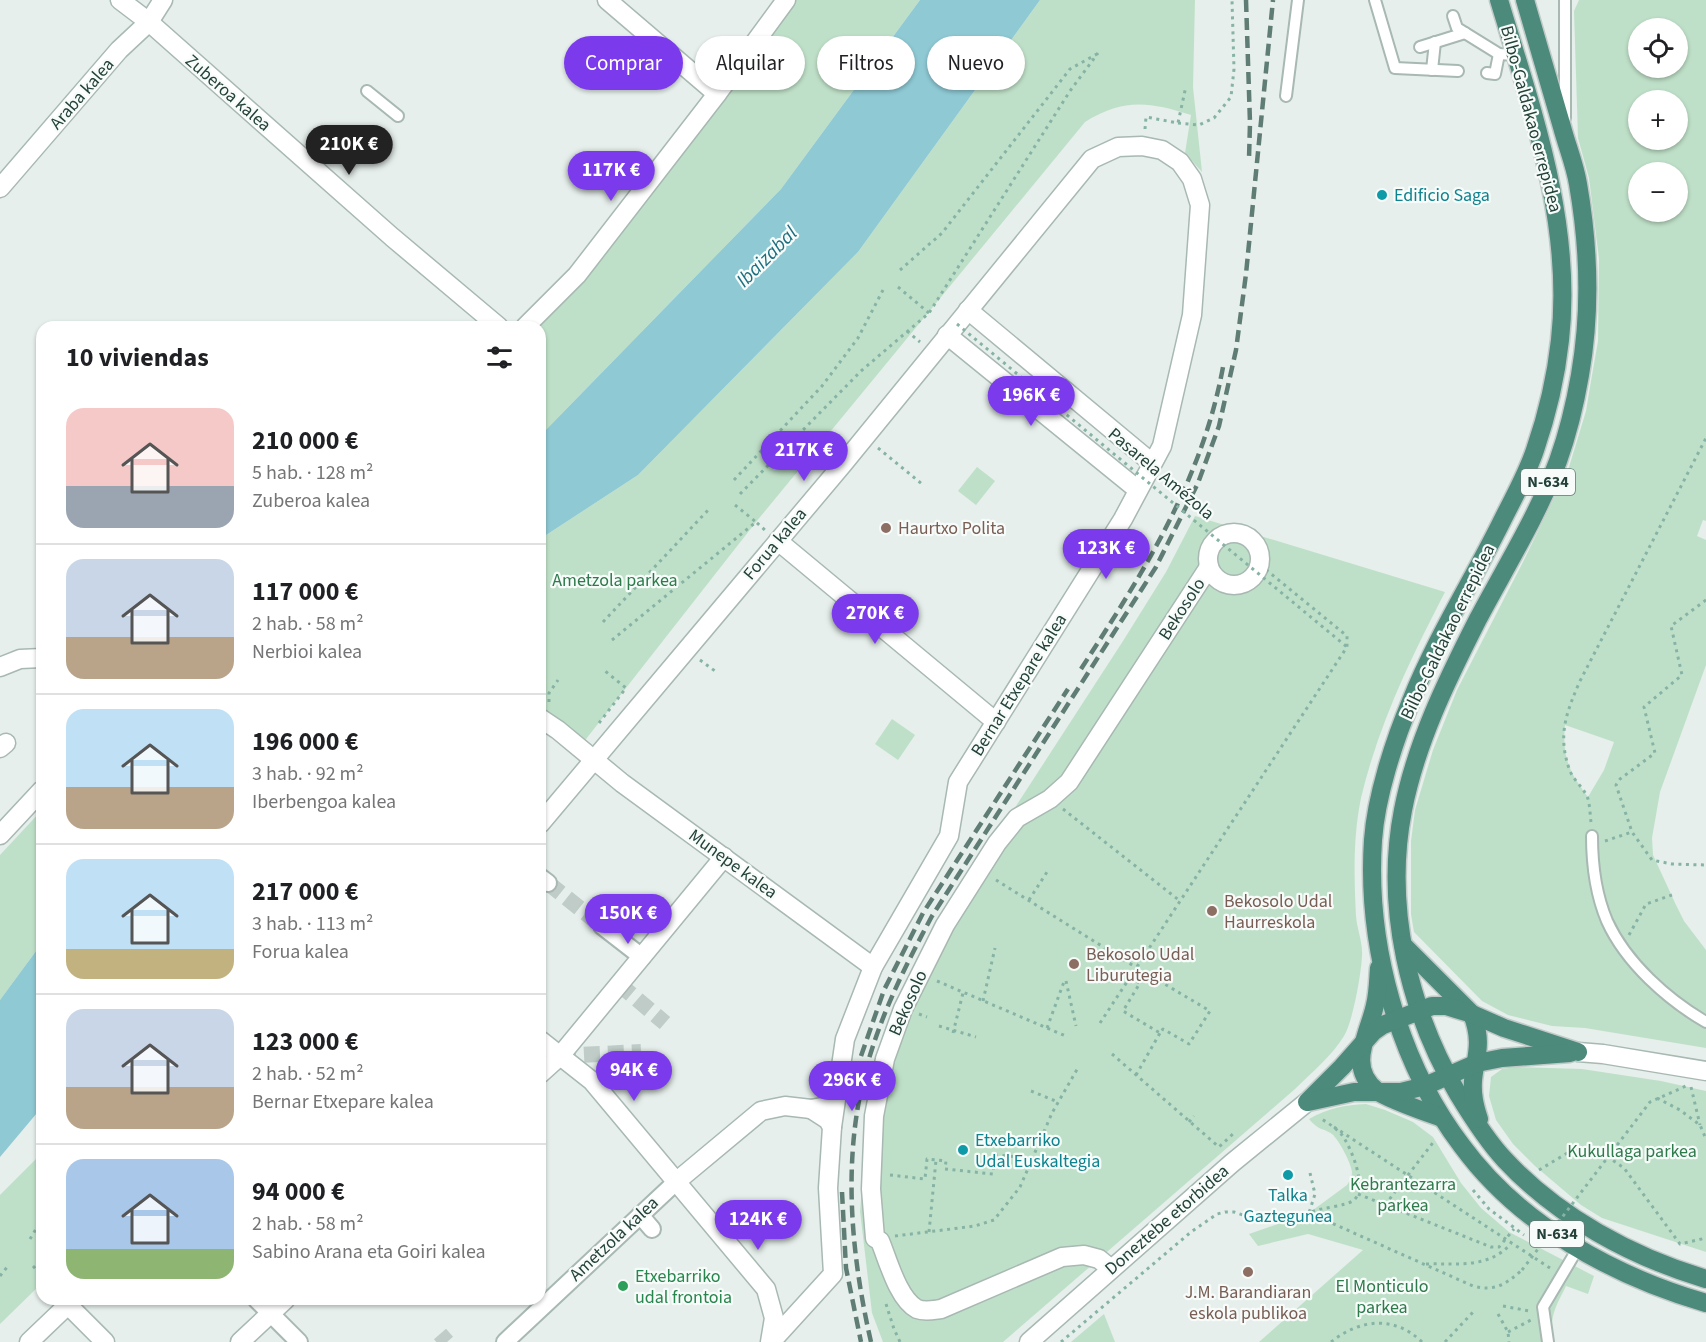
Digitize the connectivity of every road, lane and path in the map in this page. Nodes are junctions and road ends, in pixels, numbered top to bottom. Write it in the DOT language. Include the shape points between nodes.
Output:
graph roads {
  1 [pos="120,0"];
  2 [pos="163,0"];
  3 [pos="607,0"];
  4 [pos="786,0"];
  5 [pos="1232,0"];
  6 [pos="1298,0"];
  7 [pos="1375,0"];
  8 [pos="1499,0"];
  9 [pos="1525,0"];
  10 [pos="1565,0"];
  11 [pos="1453,16"];
  12 [pos="149,22"];
  13 [pos="1466,33"];
  14 [pos="1435,42"];
  15 [pos="1420,46"];
  16 [pos="1507,54"];
  17 [pos="1432,70"];
  18 [pos="1458,71"];
  19 [pos="1487,73"];
  20 [pos="1186,86"];
  21 [pos="366,91"];
  22 [pos="717,94"];
  23 [pos="1286,96"];
  24 [pos="398,116"];
  25 [pos="1178,123"];
  26 [pos="1566,142"];
  27 [pos="1142,146"];
  28 [pos="1092,159"];
  29 [pos="0,188"];
  30 [pos="900,270"];
  31 [pos="898,286"];
  32 [pos="883,291"];
  33 [pos="929,312"];
  34 [pos="492,321"];
  35 [pos="531,321"];
  36 [pos="957,323"];
  37 [pos="1706,438"];
  38 [pos="894,461"];
  39 [pos="1152,463"];
  40 [pos="734,480"];
  41 [pos="922,484"];
  42 [pos="1138,490"];
  43 [pos="740,494"];
  44 [pos="735,506"];
  45 [pos="710,508"];
  46 [pos="756,522"];
  47 [pos="778,541"];
  48 [pos="1259,564"];
  49 [pos="1209,567"];
  50 [pos="1706,600"];
  51 [pos="603,622"];
  52 [pos="612,640"];
  53 [pos="1347,647"];
  54 [pos="36,658"];
  55 [pos="0,667"];
  56 [pos="605,671"];
  57 [pos="546,722"];
  58 [pos="996,722"];
  59 [pos="599,723"];
  60 [pos="593,761"];
  61 [pos="36,797"];
  62 [pos="1050,799"];
  63 [pos="0,811"];
  64 [pos="22,812"];
  65 [pos="546,817"];
  66 [pos="1632,832"];
  67 [pos="0,835"];
  68 [pos="1592,841"];
  69 [pos="724,857"];
  70 [pos="1706,865"];
  71 [pos="980,870"];
  72 [pos="1047,872"];
  73 [pos="1672,895"];
  74 [pos="1029,900"];
  75 [pos="1180,901"];
  76 [pos="1168,920"];
  77 [pos="1173,922"];
  78 [pos="602,926"];
  79 [pos="1403,945"];
  80 [pos="1623,947"];
  81 [pos="995,948"];
  82 [pos="1381,955"];
  83 [pos="642,957"];
  84 [pos="873,967"];
  85 [pos="1137,968"];
  86 [pos="920,974"];
  87 [pos="1130,978"];
  88 [pos="1140,983"];
  89 [pos="963,993"];
  90 [pos="983,1001"];
  91 [pos="1419,1011"];
  92 [pos="1472,1014"];
  93 [pos="1397,1019"];
  94 [pos="1706,1022"];
  95 [pos="1100,1023"];
  96 [pos="939,1026"];
  97 [pos="1076,1026"];
  98 [pos="1047,1028"];
  99 [pos="953,1031"];
  100 [pos="1160,1033"];
  101 [pos="976,1037"];
  102 [pos="1068,1037"];
  103 [pos="546,1045"];
  104 [pos="1362,1045"];
  105 [pos="1578,1052"];
  106 [pos="1112,1054"];
  107 [pos="560,1056"];
  108 [pos="1477,1064"];
  109 [pos="1079,1066"];
  110 [pos="546,1069"];
  111 [pos="1706,1071"];
  112 [pos="1136,1075"];
  113 [pos="1448,1076"];
  114 [pos="1425,1086"];
  115 [pos="1031,1091"];
  116 [pos="838,1092"];
  117 [pos="1378,1092"];
  118 [pos="1658,1098"];
  119 [pos="1058,1102"];
  120 [pos="811,1109"];
  121 [pos="1311,1109"];
  122 [pos="1194,1116"];
  123 [pos="1190,1122"];
  124 [pos="1700,1125"];
  125 [pos="832,1127"];
  126 [pos="1334,1127"];
  127 [pos="1440,1127"];
  128 [pos="1234,1132"];
  129 [pos="1483,1132"];
  130 [pos="997,1137"];
  131 [pos="1706,1140"];
  132 [pos="995,1155"];
  133 [pos="1608,1157"];
  134 [pos="1033,1159"];
  135 [pos="936,1160"];
  136 [pos="1539,1170"];
  137 [pos="1310,1173"];
  138 [pos="887,1175"];
  139 [pos="1407,1175"];
  140 [pos="674,1184"];
  141 [pos="1469,1186"];
  142 [pos="1358,1194"];
  143 [pos="1384,1205"];
  144 [pos="1309,1213"];
  145 [pos="640,1215"];
  146 [pos="36,1229"];
  147 [pos="652,1230"];
  148 [pos="929,1232"];
  149 [pos="875,1238"];
  150 [pos="1706,1238"];
  151 [pos="30,1239"];
  152 [pos="1505,1240"];
  153 [pos="1511,1244"];
  154 [pos="1578,1248"];
  155 [pos="1424,1264"];
  156 [pos="8,1266"];
  157 [pos="33,1266"];
  158 [pos="36,1269"];
  159 [pos="1111,1269"];
  160 [pos="0,1276"];
  161 [pos="1562,1276"];
  162 [pos="1706,1279"];
  163 [pos="546,1296"];
  164 [pos="1706,1303"];
  165 [pos="68,1305"];
  166 [pos="74,1305"];
  167 [pos="262,1305"];
  168 [pos="279,1305"];
  169 [pos="536,1305"];
  170 [pos="1503,1306"];
  171 [pos="1474,1311"];
  172 [pos="270,1313"];
  173 [pos="1498,1314"];
  174 [pos="1543,1314"];
  175 [pos="1508,1332"];
  176 [pos="29,1342"];
  177 [pos="105,1342"];
  178 [pos="240,1342"];
  179 [pos="299,1342"];
  180 [pos="505,1342"];
  181 [pos="770,1342"];
  182 [pos="1029,1342"];
  183 [pos="1061,1342"];
  184 [pos="1331,1342"];
  185 [pos="1422,1342"];
  186 [pos="1445,1342"];
  187 [pos="1509,1342"];
  188 [pos="1548,1342"];
  1 -- 12 [label="street, Zuberoa kalea"];
  2 -- 12 [label="street, Araba kalea"];
  3 -- 22 [label="street"];
  4 -- 22 [label="street"];
  5 -- 25 [label="path" via="1231,97 1214,118 1199,125"];
  6 -- 23 [label="lane"];
  7 -- 17 [label="lane" via="1396,54 1395,68"];
  8 -- 16 [label="highway, Bilbo-Galdakao errepidea / N-634"];
  9 -- 26 [label="highway, Bilbo-Galdakao errepidea / N-634"];
  10 -- 26 [label="lane"];
  11 -- 13 [label="lane" via="1457,28"];
  12 -- 29 [label="street, Araba kalea"];
  12 -- 34 [label="street, Zuberoa kalea"];
  13 -- 14 [label="lane"];
  13 -- 16 [label="lane"];
  14 -- 15 [label="lane"];
  14 -- 17 [label="lane"];
  16 -- 19 [label="lane" via="1495,74"];
  16 -- 82 [label="highway, Bilbo-Galdakao errepidea / N-634" via="1551,181 1562,261 1561,338 1534,453 1419,684 1387,773 1373,837 1374,918"];
  17 -- 18 [label="lane"];
  20 -- 25 [label="path"];
  21 -- 24 [label="lane"];
  22 -- 35 [label="street" via="577,275"];
  25 -- 27 [label="path" via="1146,117"];
  26 -- 79 [label="highway, Bilbo-Galdakao errepidea / N-634" via="1577,180 1587,260 1586,340 1575,398 1557,462 1445,685 1421,746 1398,839 1398,915"];
  27 -- 28 [label="street, Bernar Etxepare kalea" via="1118,147"];
  27 -- 39 [label="street, Bernar Etxepare kalea" via="1162,150 1180,162 1192,179 1200,206 1192,315 1161,446"];
  28 -- 36 [label="street, Forua kalea"];
  30 -- 33 [label="path" via="942,233 1070,69 1098,53"];
  31 -- 33 [label="path"];
  32 -- 40 [label="path" via="858,338 822,386"];
  33 -- 43 [label="path" via="861,371"];
  36 -- 39 [label="street"];
  36 -- 42 [label="street"];
  36 -- 47 [label="street, Forua kalea"];
  36 -- 53 [label="path, Pasarela Amézola, bridge"];
  37 -- 68 [label="path" via="1566,714 1566,755 1571,773 1587,797"];
  38 -- 41 [label="path"];
  39 -- 42 [label="street, Bernar Etxepare kalea"];
  42 -- 58 [label="street, Bernar Etxepare kalea"];
  44 -- 46 [label="path"];
  45 -- 51 [label="path"];
  46 -- 47 [label="path"];
  46 -- 52 [label="path"];
  47 -- 58 [label="street"];
  47 -- 60 [label="street, Forua kalea"];
  48 -- 49 [label="street" via="1252,577 1233,585 1214,576"];
  48 -- 49 [label="street" via="1257,546 1243,534 1233,533 1216,540 1210,548"];
  48 -- 53 [label="path" via="1347,636"];
  49 -- 62 [label="street, Bekosolo" via="1070,782"];
  50 -- 66 [label="path" via="1671,626 1682,675 1644,707 1655,753 1616,785"];
  53 -- 75 [label="path"];
  54 -- 55 [label="street" via="20,659"];
  56 -- 59 [label="path" via="626,688"];
  57 -- 60 [label="street"];
  58 -- 84 [label="street, Bernar Etxepare kalea" via="958,782 949,836"];
  60 -- 65 [label="street, Forua kalea"];
  60 -- 69 [label="street, Munepe kalea"];
  61 -- 64 [label="street"];
  62 -- 71 [label="street, Bekosolo" via="1017,818"];
  62 -- 75 [label="path"];
  63 -- 64 [label="street"];
  64 -- 67 [label="street"];
  66 -- 68 [label="path"];
  66 -- 70 [label="path" via="1652,860"];
  68 -- 80 [label="lane" via="1596,887 1607,922"];
  69 -- 83 [label="street"];
  69 -- 84 [label="street, Munepe kalea"];
  71 -- 74 [label="path"];
  71 -- 86 [label="street, Bekosolo"];
  72 -- 74 [label="path"];
  73 -- 80 [label="path" via="1646,904"];
  74 -- 85 [label="path"];
  75 -- 76 [label="path"];
  76 -- 77 [label="path"];
  76 -- 85 [label="path"];
  78 -- 83 [label="street"];
  79 -- 91 [label="highway, Bilbo-Galdakao errepidea / N-634"];
  79 -- 92 [label="highway"];
  80 -- 94 [label="lane" via="1655,984"];
  81 -- 90 [label="path"];
  82 -- 93 [label="highway, Bilbo-Galdakao errepidea / N-634"];
  82 -- 104 [label="highway" via="1375,1006"];
  83 -- 107 [label="street"];
  84 -- 116 [label="street, Bernar Etxepare kalea" via="845,1039"];
  85 -- 87 [label="path"];
  86 -- 89 [label="path"];
  86 -- 149 [label="street, Bekosolo" via="885,1059 874,1116 871,1189"];
  87 -- 88 [label="path"];
  87 -- 95 [label="path"];
  88 -- 100 [label="path" via="1123,1011"];
  88 -- 100 [label="path" via="1146,973 1210,1011 1190,1044 1163,1029"];
  89 -- 90 [label="path"];
  89 -- 99 [label="path"];
  90 -- 98 [label="path"];
  91 -- 92 [label="highway" via="1446,1006"];
  91 -- 93 [label="highway"];
  91 -- 113 [label="highway, Bilbo-Galdakao errepidea / N-634"];
  92 -- 105 [label="highway"];
  92 -- 108 [label="highway" via="1479,1040"];
  93 -- 104 [label="highway" via="1383,1025"];
  93 -- 114 [label="highway, Bilbo-Galdakao errepidea / N-634"];
  96 -- 99 [label="path"];
  97 -- 98 [label="path" via="1065,979"];
  98 -- 102 [label="path"];
  99 -- 101 [label="path"];
  100 -- 112 [label="path"];
  103 -- 107 [label="street"];
  104 -- 117 [label="highway" via="1362,1070"];
  104 -- 121 [label="highway"];
  105 -- 108 [label="highway" via="1502,1058"];
  105 -- 111 [label="street"];
  106 -- 112 [label="path"];
  107 -- 110 [label="street"];
  107 -- 140 [label="street" via="592,1082"];
  108 -- 113 [label="highway"];
  108 -- 129 [label="highway" via="1473,1100"];
  109 -- 119 [label="path"];
  112 -- 123 [label="path"];
  113 -- 114 [label="highway"];
  113 -- 129 [label="highway, Bilbo-Galdakao errepidea / N-634"];
  114 -- 117 [label="highway"];
  114 -- 127 [label="highway, Bilbo-Galdakao errepidea / N-634"];
  115 -- 119 [label="path"];
  116 -- 120 [label="street" via="827,1106"];
  116 -- 125 [label="street, Bernar Etxepare kalea"];
  117 -- 121 [label="highway" via="1354,1092"];
  117 -- 127 [label="highway"];
  118 -- 124 [label="path"];
  118 -- 124 [label="path" via="1690,1084"];
  118 -- 133 [label="path" via="1650,1102"];
  119 -- 134 [label="path"];
  120 -- 125 [label="street"];
  120 -- 140 [label="street, Ametzola kalea" via="785,1106 761,1111"];
  121 -- 126 [label="path"];
  121 -- 159 [label="street, Doneztebe etorbidea" via="1232,1163"];
  122 -- 123 [label="path"];
  123 -- 128 [label="path" via="1219,1147"];
  124 -- 131 [label="path"];
  125 -- 181 [label="street, Bernar Etxepare kalea" via="828,1188 833,1274"];
  126 -- 139 [label="path"];
  126 -- 142 [label="path" via="1343,1137 1358,1171"];
  127 -- 139 [label="path"];
  127 -- 154 [label="highway, Bilbo-Galdakao errepidea / N-634" via="1527,1212"];
  129 -- 162 [label="highway, Bilbo-Galdakao errepidea / N-634" via="1504,1160 1538,1191 1593,1230 1648,1258"];
  130 -- 132 [label="path"];
  132 -- 134 [label="path"];
  132 -- 135 [label="path" via="993,1173 945,1169 946,1161"];
  133 -- 136 [label="path" via="1592,1150 1574,1149"];
  133 -- 150 [label="path" via="1624,1168 1680,1244"];
  133 -- 155 [label="path, bridge" via="1522,1270 1503,1285 1483,1289"];
  134 -- 148 [label="path" via="1020,1187 994,1220"];
  135 -- 138 [label="path" via="927,1160 925,1179"];
  135 -- 148 [label="path"];
  137 -- 144 [label="path" via="1315,1194"];
  139 -- 143 [label="path"];
  139 -- 152 [label="path"];
  140 -- 145 [label="street, Ametzola kalea"];
  140 -- 181 [label="street" via="766,1289 774,1318"];
  141 -- 152 [label="path" via="1514,1229"];
  142 -- 143 [label="path"];
  142 -- 144 [label="path" via="1351,1202"];
  143 -- 152 [label="path" via="1491,1247 1498,1247"];
  144 -- 155 [label="path"];
  144 -- 183 [label="path" via="1268,1221 1234,1212 1217,1214"];
  145 -- 147 [label="street"];
  145 -- 163 [label="street, Ametzola kalea"];
  146 -- 151 [label="path"];
  148 -- 149 [label="path"];
  149 -- 159 [label="street, Bekosolo" via="880,1241 902,1294 918,1310 941,1309 1062,1257 1099,1258"];
  152 -- 153 [label="path"];
  153 -- 155 [label="path" via="1501,1254 1481,1262"];
  153 -- 161 [label="path"];
  154 -- 161 [label="lane"];
  154 -- 164 [label="highway, Bilbo-Galdakao errepidea / N-634" via="1639,1280"];
  156 -- 160 [label="path"];
  157 -- 158 [label="path"];
  159 -- 182 [label="street, Doneztebe etorbidea"];
  161 -- 174 [label="lane" via="1543,1307"];
  165 -- 176 [label="street"];
  166 -- 177 [label="street"];
  167 -- 172 [label="street"];
  168 -- 172 [label="street"];
  169 -- 180 [label="street, Ametzola kalea"];
  170 -- 174 [label="path"];
  171 -- 186 [label="path"];
  172 -- 178 [label="street"];
  172 -- 179 [label="street"];
  173 -- 175 [label="path"];
  174 -- 175 [label="path"];
  174 -- 188 [label="lane"];
  175 -- 187 [label="path"];
  184 -- 185 [label="path" via="1361,1326 1384,1323 1405,1328"];
}
